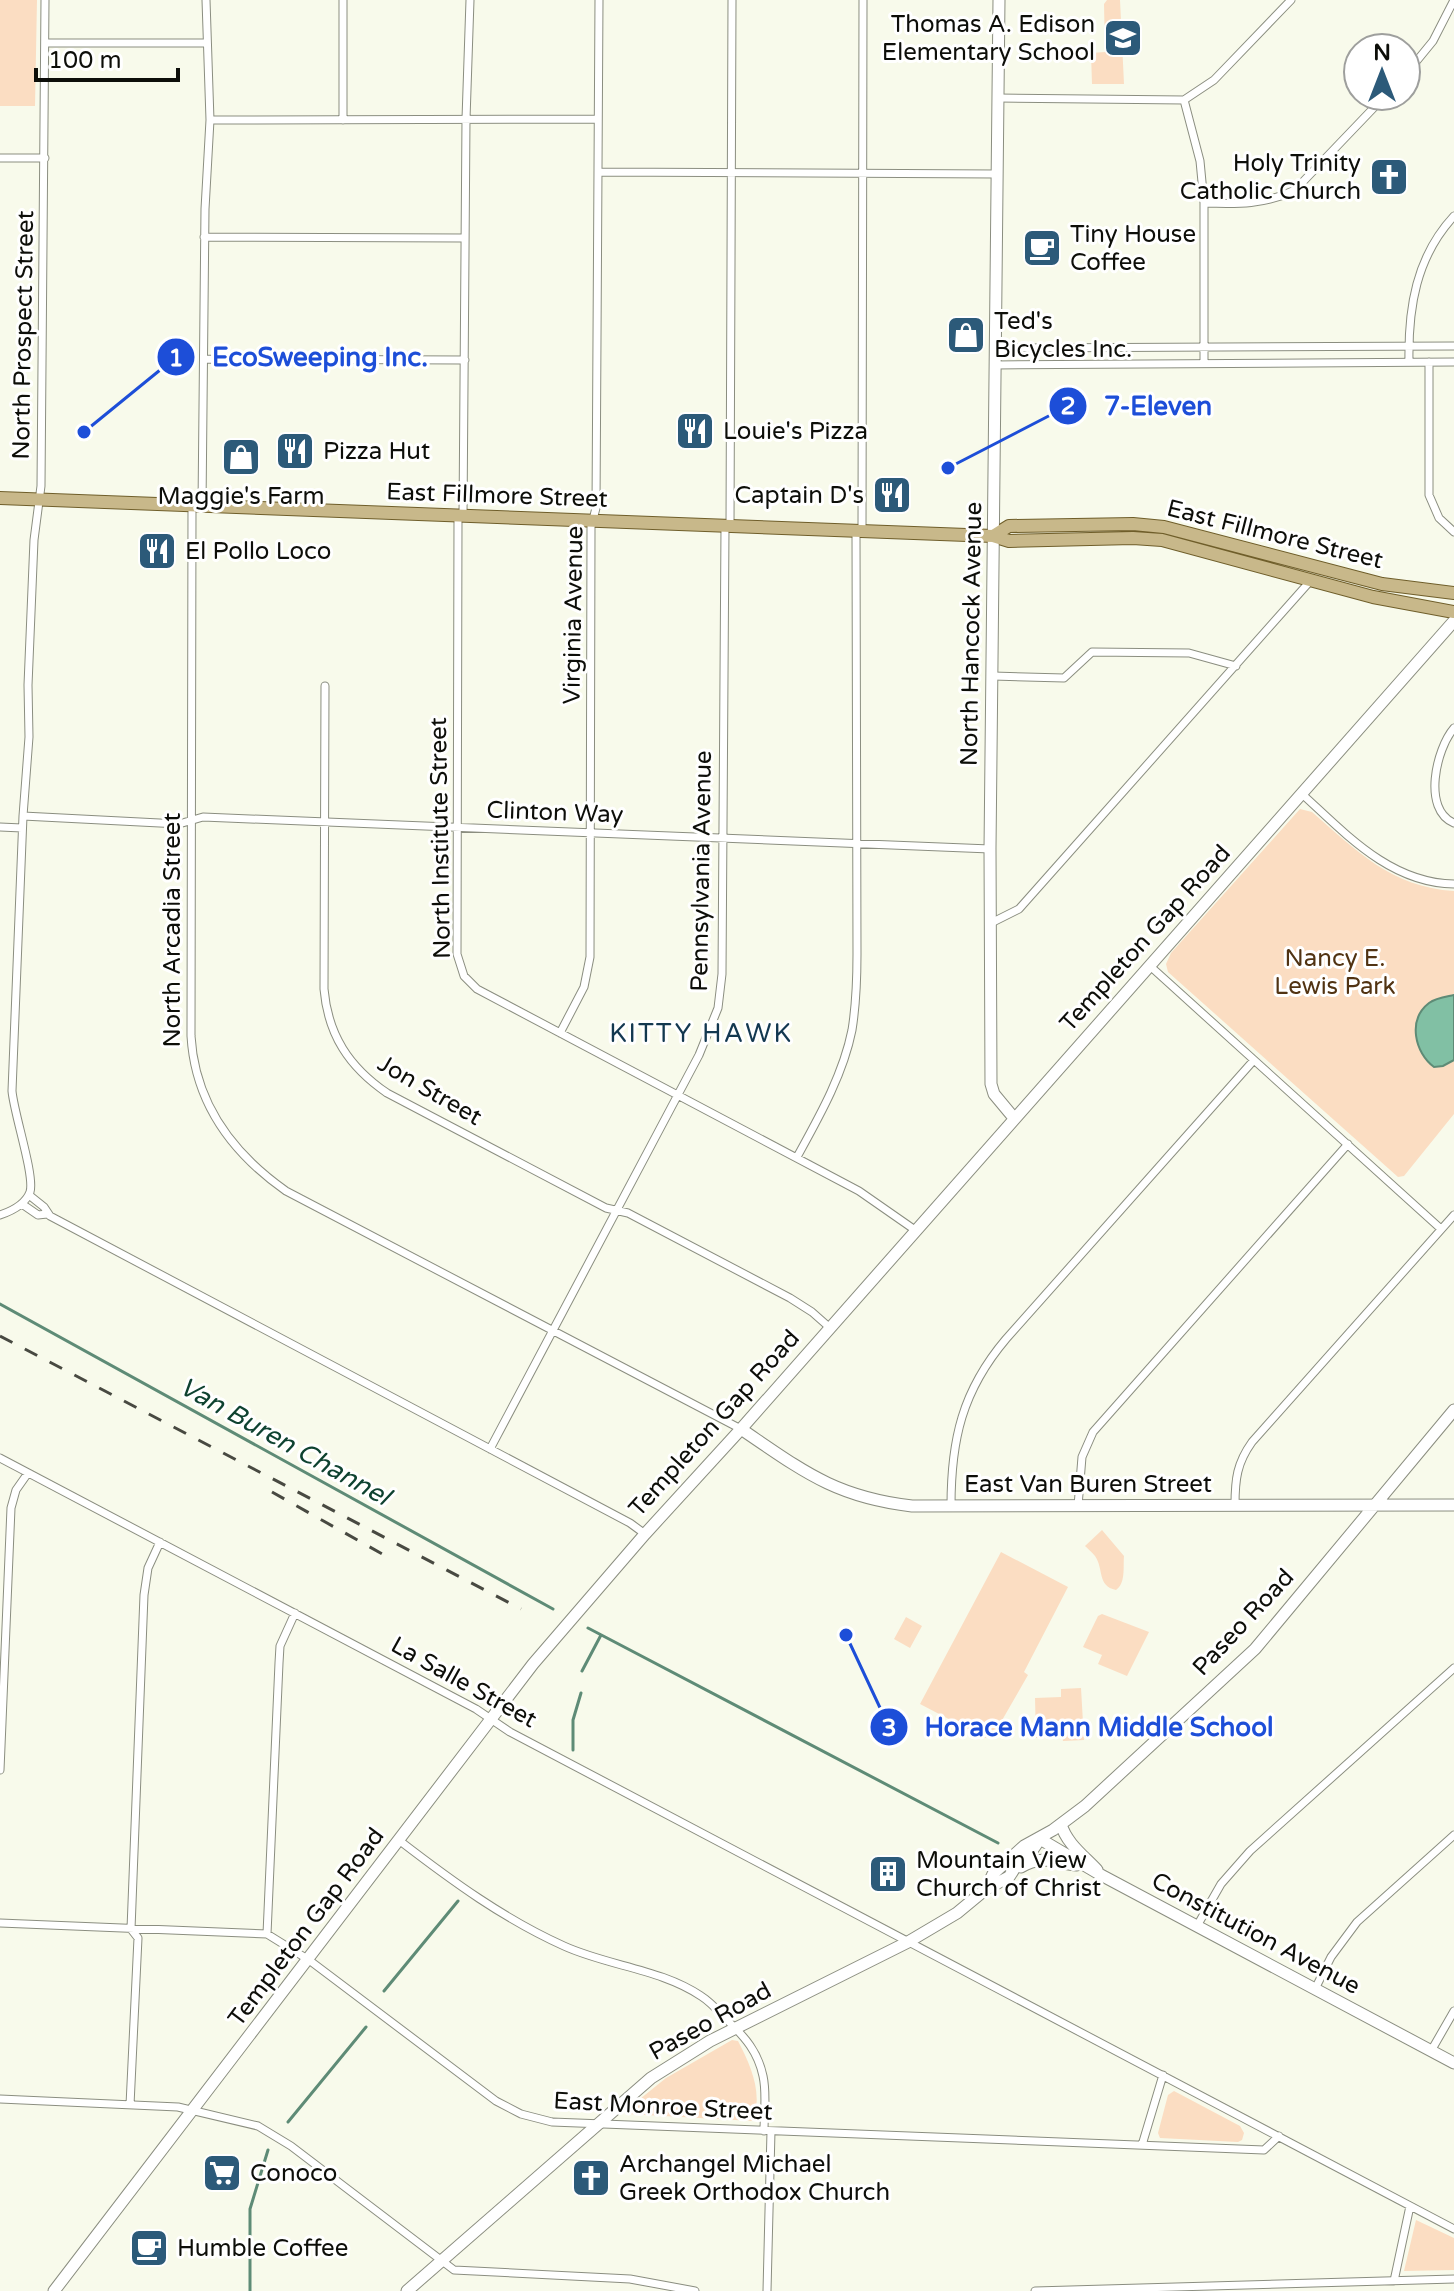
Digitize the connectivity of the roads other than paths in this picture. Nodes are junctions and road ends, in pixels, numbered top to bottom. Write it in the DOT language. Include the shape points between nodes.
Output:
graph roads {
  1 [pos="45,0"];
  2 [pos="206,0"];
  3 [pos="343,0"];
  4 [pos="470,0"];
  5 [pos="599,0"];
  6 [pos="732,0"];
  7 [pos="863,0"];
  8 [pos="999,0"];
  9 [pos="1291,0"];
  10 [pos="1454,0"];
  11 [pos="45,43"];
  12 [pos="206,43"];
  13 [pos="1422,54"];
  14 [pos="998,98"];
  15 [pos="1184,100"];
  16 [pos="1370,112"];
  17 [pos="466,119"];
  18 [pos="598,119"];
  19 [pos="210,120"];
  20 [pos="343,120"];
  21 [pos="0,158"];
  22 [pos="45,158"];
  23 [pos="598,172"];
  24 [pos="862,173"];
  25 [pos="731,174"];
  26 [pos="996,174"];
  27 [pos="1204,203"];
  28 [pos="1454,216"];
  29 [pos="204,237"];
  30 [pos="465,238"];
  31 [pos="1409,346"];
  32 [pos="1454,346"];
  33 [pos="1203,347"];
  34 [pos="996,348"];
  35 [pos="205,359"];
  36 [pos="465,360"];
  37 [pos="1204,362"];
  38 [pos="1409,362"];
  39 [pos="1429,362"];
  40 [pos="1454,362"];
  41 [pos="996,365"];
  42 [pos="0,498"];
  43 [pos="39,499"];
  44 [pos="197,505"];
  45 [pos="460,516"];
  46 [pos="593,520"];
  47 [pos="728,527"];
  48 [pos="859,532"];
  49 [pos="1454,532"];
  50 [pos="993,536"];
  51 [pos="1312,579"];
  52 [pos="1454,593"];
  53 [pos="1454,612"];
  54 [pos="1454,621"];
  55 [pos="1236,666"];
  56 [pos="993,676"];
  57 [pos="325,686"];
  58 [pos="1454,728"];
  59 [pos="1302,794"];
  60 [pos="23,816"];
  61 [pos="191,821"];
  62 [pos="323,822"];
  63 [pos="1454,823"];
  64 [pos="0,827"];
  65 [pos="22,828"];
  66 [pos="457,828"];
  67 [pos="590,833"];
  68 [pos="722,840"];
  69 [pos="856,844"];
  70 [pos="990,849"];
  71 [pos="1454,884"];
  72 [pos="991,923"];
  73 [pos="1150,966"];
  74 [pos="560,1033"];
  75 [pos="1254,1060"];
  76 [pos="678,1095"];
  77 [pos="1014,1118"];
  78 [pos="1348,1144"];
  79 [pos="797,1157"];
  80 [pos="29,1195"];
  81 [pos="22,1204"];
  82 [pos="617,1211"];
  83 [pos="47,1214"];
  84 [pos="0,1215"];
  85 [pos="1454,1215"];
  86 [pos="1441,1229"];
  87 [pos="915,1230"];
  88 [pos="829,1327"];
  89 [pos="553,1331"];
  90 [pos="1454,1410"];
  91 [pos="741,1429"];
  92 [pos="490,1449"];
  93 [pos="0,1458"];
  94 [pos="28,1473"];
  95 [pos="1235,1505"];
  96 [pos="1374,1505"];
  97 [pos="1454,1505"];
  98 [pos="951,1506"];
  99 [pos="1078,1506"];
  100 [pos="645,1534"];
  101 [pos="160,1542"];
  102 [pos="295,1613"];
  103 [pos="1454,1668"];
  104 [pos="490,1718"];
  105 [pos="0,1770"];
  106 [pos="1061,1824"];
  107 [pos="1454,1835"];
  108 [pos="1040,1839"];
  109 [pos="400,1841"];
  110 [pos="1082,1865"];
  111 [pos="1101,1875"];
  112 [pos="1009,1877"];
  113 [pos="986,1889"];
  114 [pos="0,1923"];
  115 [pos="1197,1926"];
  116 [pos="131,1929"];
  117 [pos="267,1934"];
  118 [pos="908,1942"];
  119 [pos="309,1960"];
  120 [pos="1315,1989"];
  121 [pos="1454,2011"];
  122 [pos="737,2029"];
  123 [pos="1431,2051"];
  124 [pos="1454,2063"];
  125 [pos="1163,2075"];
  126 [pos="0,2099"];
  127 [pos="130,2105"];
  128 [pos="195,2109"];
  129 [pos="599,2125"];
  130 [pos="768,2131"];
  131 [pos="1279,2136"];
  132 [pos="1142,2145"];
  133 [pos="1410,2206"];
  134 [pos="1454,2229"];
  135 [pos="440,2261"];
  136 [pos="1454,2279"];
  137 [pos="1394,2281"];
  138 [pos="54,2291"];
  139 [pos="407,2291"];
  140 [pos="695,2291"];
  141 [pos="767,2291"];
  142 [pos="1035,2291"];
  1 -- 11 [label="street, North Prospect Street"];
  2 -- 12 [label="street, North Arcadia Street"];
  3 -- 20 [label="street"];
  4 -- 17 [label="street, North Institute Street"];
  5 -- 18 [label="street, Virginia Avenue"];
  6 -- 25 [label="street, Pennsylvania Avenue"];
  7 -- 24 [label="street"];
  8 -- 14 [label="street, North Hancock Avenue"];
  9 -- 15 [label="street" via="1214,80"];
  10 -- 13 [label="street"];
  11 -- 12 [label="street"];
  11 -- 22 [label="street, North Prospect Street"];
  12 -- 19 [label="street, North Arcadia Street"];
  14 -- 15 [label="street"];
  14 -- 26 [label="street, North Hancock Avenue"];
  15 -- 27 [label="street" via="1200,161"];
  16 -- 27 [label="street" via="1295,190 1260,203"];
  17 -- 18 [label="street"];
  17 -- 20 [label="street"];
  17 -- 30 [label="street, North Institute Street"];
  18 -- 23 [label="street, Virginia Avenue"];
  19 -- 20 [label="street"];
  19 -- 29 [label="street, North Arcadia Street"];
  21 -- 22 [label="street"];
  22 -- 43 [label="street, North Prospect Street"];
  23 -- 25 [label="street"];
  23 -- 46 [label="street, Virginia Avenue"];
  24 -- 25 [label="street"];
  24 -- 26 [label="street"];
  24 -- 48 [label="street"];
  25 -- 47 [label="street, Pennsylvania Avenue"];
  26 -- 34 [label="street, North Hancock Avenue"];
  27 -- 33 [label="street"];
  28 -- 31 [label="street" via="1418,275"];
  29 -- 30 [label="street"];
  29 -- 35 [label="street, North Arcadia Street"];
  30 -- 36 [label="street, North Institute Street"];
  31 -- 32 [label="street"];
  31 -- 33 [label="street"];
  31 -- 38 [label="street"];
  33 -- 34 [label="street"];
  33 -- 37 [label="street"];
  34 -- 41 [label="street, North Hancock Avenue"];
  35 -- 36 [label="street"];
  35 -- 44 [label="street, North Arcadia Street"];
  36 -- 45 [label="street, North Institute Street"];
  37 -- 38 [label="street"];
  37 -- 41 [label="street"];
  38 -- 39 [label="street"];
  39 -- 40 [label="street"];
  39 -- 49 [label="street" via="1429,495 1439,518"];
  41 -- 50 [label="street, North Hancock Avenue"];
  42 -- 43 [label="main road, East Fillmore Street"];
  43 -- 44 [label="main road, East Fillmore Street"];
  43 -- 60 [label="street, North Prospect Street"];
  44 -- 45 [label="main road, East Fillmore Street"];
  44 -- 61 [label="street, North Arcadia Street"];
  45 -- 46 [label="main road, East Fillmore Street"];
  45 -- 66 [label="street, North Institute Street"];
  46 -- 47 [label="main road, East Fillmore Street"];
  46 -- 67 [label="street, Virginia Avenue"];
  47 -- 48 [label="main road, East Fillmore Street"];
  47 -- 68 [label="street, Pennsylvania Avenue"];
  48 -- 50 [label="main road, East Fillmore Street"];
  48 -- 69 [label="street"];
  50 -- 51 [label="main road, East Fillmore Street" via="1009,541 1162,540"];
  50 -- 52 [label="main road, East Fillmore Street" via="1009,526 1164,527 1382,584"];
  50 -- 56 [label="street, North Hancock Avenue"];
  51 -- 53 [label="main road, East Fillmore Street" via="1371,597"];
  51 -- 55 [label="street"];
  54 -- 59 [label="street, Templeton Gap Road"];
  55 -- 56 [label="street" via="1189,653 1092,652 1064,678"];
  55 -- 72 [label="street" via="1019,909"];
  56 -- 70 [label="street, North Hancock Avenue"];
  57 -- 62 [label="street, Jon Street"];
  58 -- 63 [label="street" via="1437,759 1436,801 1440,814"];
  59 -- 71 [label="street" via="1383,862 1416,877"];
  59 -- 73 [label="street, Templeton Gap Road"];
  60 -- 61 [label="street, Clinton Way"];
  60 -- 65 [label="street, North Prospect Street"];
  61 -- 62 [label="street, Clinton Way" via="203,817"];
  61 -- 89 [label="street, North Arcadia Street" via="192,1051 204,1095 231,1143 286,1191"];
  62 -- 66 [label="street, Clinton Way"];
  62 -- 82 [label="street, Jon Street" via="324,989 330,1023 347,1056 387,1093"];
  64 -- 65 [label="street"];
  65 -- 80 [label="street, North Prospect Street" via="12,1091 31,1180"];
  66 -- 67 [label="street, Clinton Way"];
  66 -- 74 [label="street, North Institute Street" via="457,954 464,976 477,989"];
  67 -- 68 [label="street, Clinton Way"];
  67 -- 74 [label="street, Virginia Avenue" via="589,969"];
  68 -- 69 [label="street, Clinton Way"];
  68 -- 76 [label="street, Pennsylvania Avenue" via="721,992 707,1038"];
  69 -- 70 [label="street, Clinton Way"];
  69 -- 79 [label="street" via="851,1030 832,1090"];
  70 -- 72 [label="street, North Hancock Avenue"];
  72 -- 77 [label="street, North Hancock Avenue" via="991,1084"];
  73 -- 75 [label="street"];
  73 -- 77 [label="street, Templeton Gap Road"];
  74 -- 76 [label="street, North Institute Street"];
  75 -- 78 [label="street"];
  75 -- 98 [label="street" via="981,1371 959,1426"];
  76 -- 79 [label="street, North Institute Street"];
  76 -- 82 [label="street, Pennsylvania Avenue"];
  77 -- 87 [label="street, Templeton Gap Road"];
  78 -- 86 [label="street"];
  78 -- 99 [label="street" via="1093,1432 1078,1472"];
  79 -- 87 [label="street, North Institute Street"];
  80 -- 81 [label="street"];
  80 -- 83 [label="street"];
  81 -- 83 [label="street" via="38,1215"];
  81 -- 84 [label="street"];
  82 -- 88 [label="street, Jon Street" via="790,1298"];
  82 -- 89 [label="street, Pennsylvania Avenue"];
  83 -- 92 [label="street"];
  85 -- 86 [label="street"];
  86 -- 95 [label="street" via="1244,1453 1236,1473"];
  87 -- 88 [label="street, Templeton Gap Road"];
  88 -- 91 [label="street, Templeton Gap Road"];
  89 -- 91 [label="street, North Arcadia Street"];
  89 -- 92 [label="street, Pennsylvania Avenue"];
  90 -- 96 [label="street, Paseo Road"];
  91 -- 98 [label="street, East Van Buren Street" via="801,1471 849,1493 886,1503"];
  91 -- 100 [label="street, Templeton Gap Road"];
  92 -- 100 [label="street"];
  93 -- 94 [label="street, La Salle Street"];
  94 -- 101 [label="street, La Salle Street"];
  94 -- 105 [label="street" via="11,1508"];
  95 -- 96 [label="street, East Van Buren Street"];
  95 -- 99 [label="street, East Van Buren Street"];
  96 -- 97 [label="street, East Van Buren Street"];
  96 -- 106 [label="street, Paseo Road" via="1255,1649"];
  98 -- 99 [label="street, East Van Buren Street"];
  100 -- 104 [label="street, Templeton Gap Road"];
  101 -- 102 [label="street, La Salle Street"];
  101 -- 116 [label="street" via="145,1580"];
  102 -- 104 [label="street, La Salle Street"];
  102 -- 117 [label="street" via="280,1646"];
  103 -- 115 [label="street" via="1250,1851 1221,1884"];
  104 -- 109 [label="street, Templeton Gap Road"];
  104 -- 118 [label="street, La Salle Street"];
  106 -- 108 [label="street, Paseo Road"];
  106 -- 111 [label="street" via="1073,1846"];
  107 -- 120 [label="street" via="1357,1922"];
  108 -- 110 [label="street, Constitution Avenue"];
  108 -- 112 [label="street, Paseo Road"];
  108 -- 113 [label="street, Paseo Road" via="993,1874"];
  109 -- 119 [label="street, Templeton Gap Road"];
  109 -- 122 [label="street" via="508,1918 585,1955 689,1989"];
  110 -- 111 [label="street, Constitution Avenue"];
  110 -- 112 [label="street" via="1037,1860"];
  111 -- 115 [label="street, Constitution Avenue"];
  112 -- 113 [label="street, Paseo Road"];
  113 -- 118 [label="street, Paseo Road"];
  114 -- 116 [label="street, East Monroe Street"];
  115 -- 120 [label="street, Constitution Avenue"];
  116 -- 117 [label="street, East Monroe Street"];
  116 -- 127 [label="street" via="138,1938"];
  117 -- 119 [label="street, East Monroe Street"];
  118 -- 122 [label="street, Paseo Road"];
  118 -- 125 [label="street, La Salle Street"];
  119 -- 128 [label="street, Templeton Gap Road"];
  119 -- 129 [label="street, East Monroe Street" via="496,2101 536,2118"];
  120 -- 123 [label="street, Constitution Avenue"];
  121 -- 123 [label="street"];
  122 -- 129 [label="street, Paseo Road" via="665,2068"];
  122 -- 130 [label="street" via="763,2075"];
  123 -- 124 [label="street, Constitution Avenue"];
  125 -- 131 [label="street, La Salle Street"];
  125 -- 132 [label="street"];
  126 -- 127 [label="street"];
  127 -- 128 [label="street"];
  128 -- 135 [label="street" via="274,2134"];
  128 -- 138 [label="street, Templeton Gap Road"];
  129 -- 130 [label="street, East Monroe Street"];
  129 -- 135 [label="street, Paseo Road"];
  130 -- 132 [label="street, East Monroe Street"];
  130 -- 141 [label="street"];
  131 -- 132 [label="street, East Monroe Street" via="1264,2150"];
  131 -- 133 [label="street, La Salle Street"];
  133 -- 134 [label="street, La Salle Street"];
  133 -- 137 [label="street"];
  135 -- 139 [label="street, Paseo Road"];
  135 -- 140 [label="street" via="464,2272 630,2279"];
  136 -- 137 [label="street"];
  137 -- 142 [label="street"];
}
